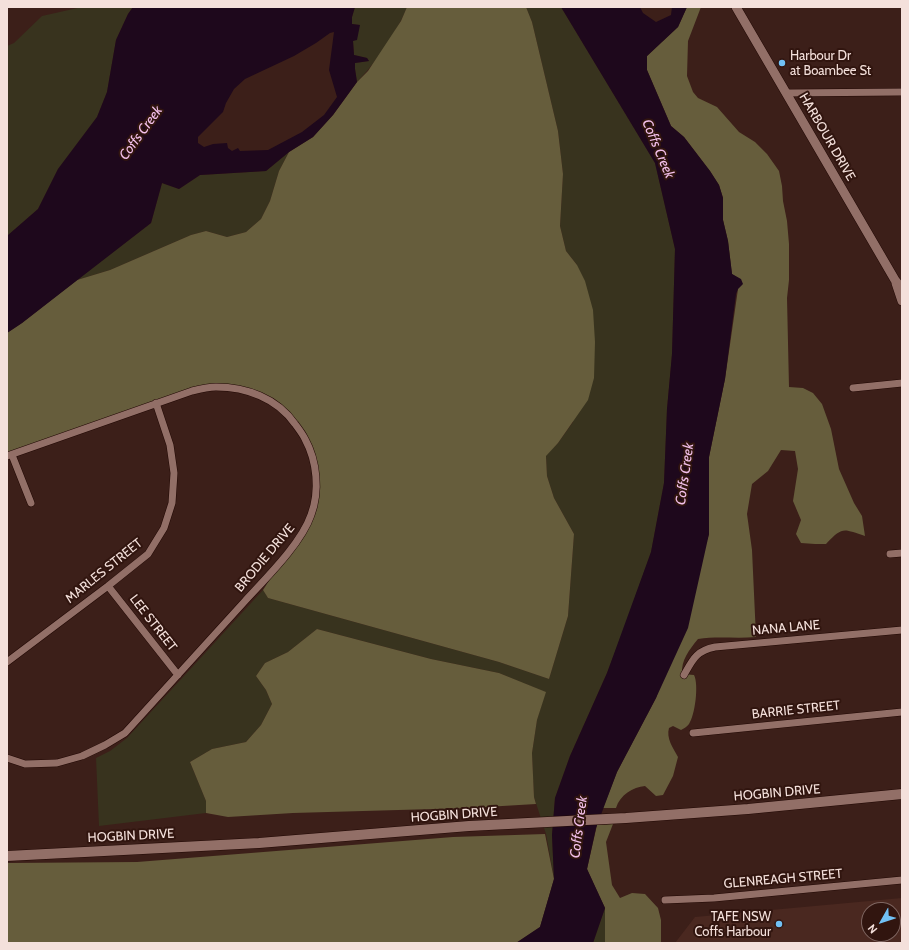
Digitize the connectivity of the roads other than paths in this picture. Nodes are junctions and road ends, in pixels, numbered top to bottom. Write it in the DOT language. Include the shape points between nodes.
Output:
graph roads {
  1 [pos="736,7"];
  2 [pos="902,92"];
  3 [pos="786,93"];
  4 [pos="895,280"];
  5 [pos="902,289"];
  6 [pos="902,301"];
  7 [pos="902,383"];
  8 [pos="853,388"];
  9 [pos="156,403"];
  10 [pos="9,456"];
  11 [pos="31,503"];
  12 [pos="902,553"];
  13 [pos="890,554"];
  14 [pos="108,586"];
  15 [pos="902,630"];
  16 [pos="7,662"];
  17 [pos="178,675"];
  18 [pos="684,675"];
  19 [pos="902,712"];
  20 [pos="693,733"];
  21 [pos="7,758"];
  22 [pos="902,794"];
  23 [pos="7,856"];
  24 [pos="902,880"];
  25 [pos="665,900"];
  1 -- 3 [label="street, HARBOUR DRIVE"];
  2 -- 3 [label="street"];
  3 -- 4 [label="street, HARBOUR DRIVE"];
  4 -- 5 [label="street, HARBOUR DRIVE"];
  4 -- 6 [label="street, HARBOUR DRIVE"];
  7 -- 8 [label="street"];
  9 -- 10 [label="street, BRODIE DRIVE"];
  9 -- 14 [label="street, MARLES STREET" via="170,445 174,473 172,503 164,528 148,554"];
  9 -- 17 [label="street, BRODIE DRIVE" via="192,391 215,387 238,388 267,398 289,415 305,438 314,461 316,478 315,502 297,541"];
  10 -- 11 [label="street"];
  12 -- 13 [label="street"];
  14 -- 16 [label="street, MARLES STREET"];
  14 -- 17 [label="street, LEE STREET"];
  15 -- 18 [label="street, NANA LANE" via="715,647 703,650 693,659"];
  17 -- 21 [label="street, BRODIE DRIVE" via="125,733 105,745 82,756 57,763 25,764"];
  19 -- 20 [label="street, BARRIE STREET"];
  22 -- 23 [label="main road, HOGBIN DRIVE" via="626,818"];
  24 -- 25 [label="street, GLENREAGH STREET" via="714,898"];
}
